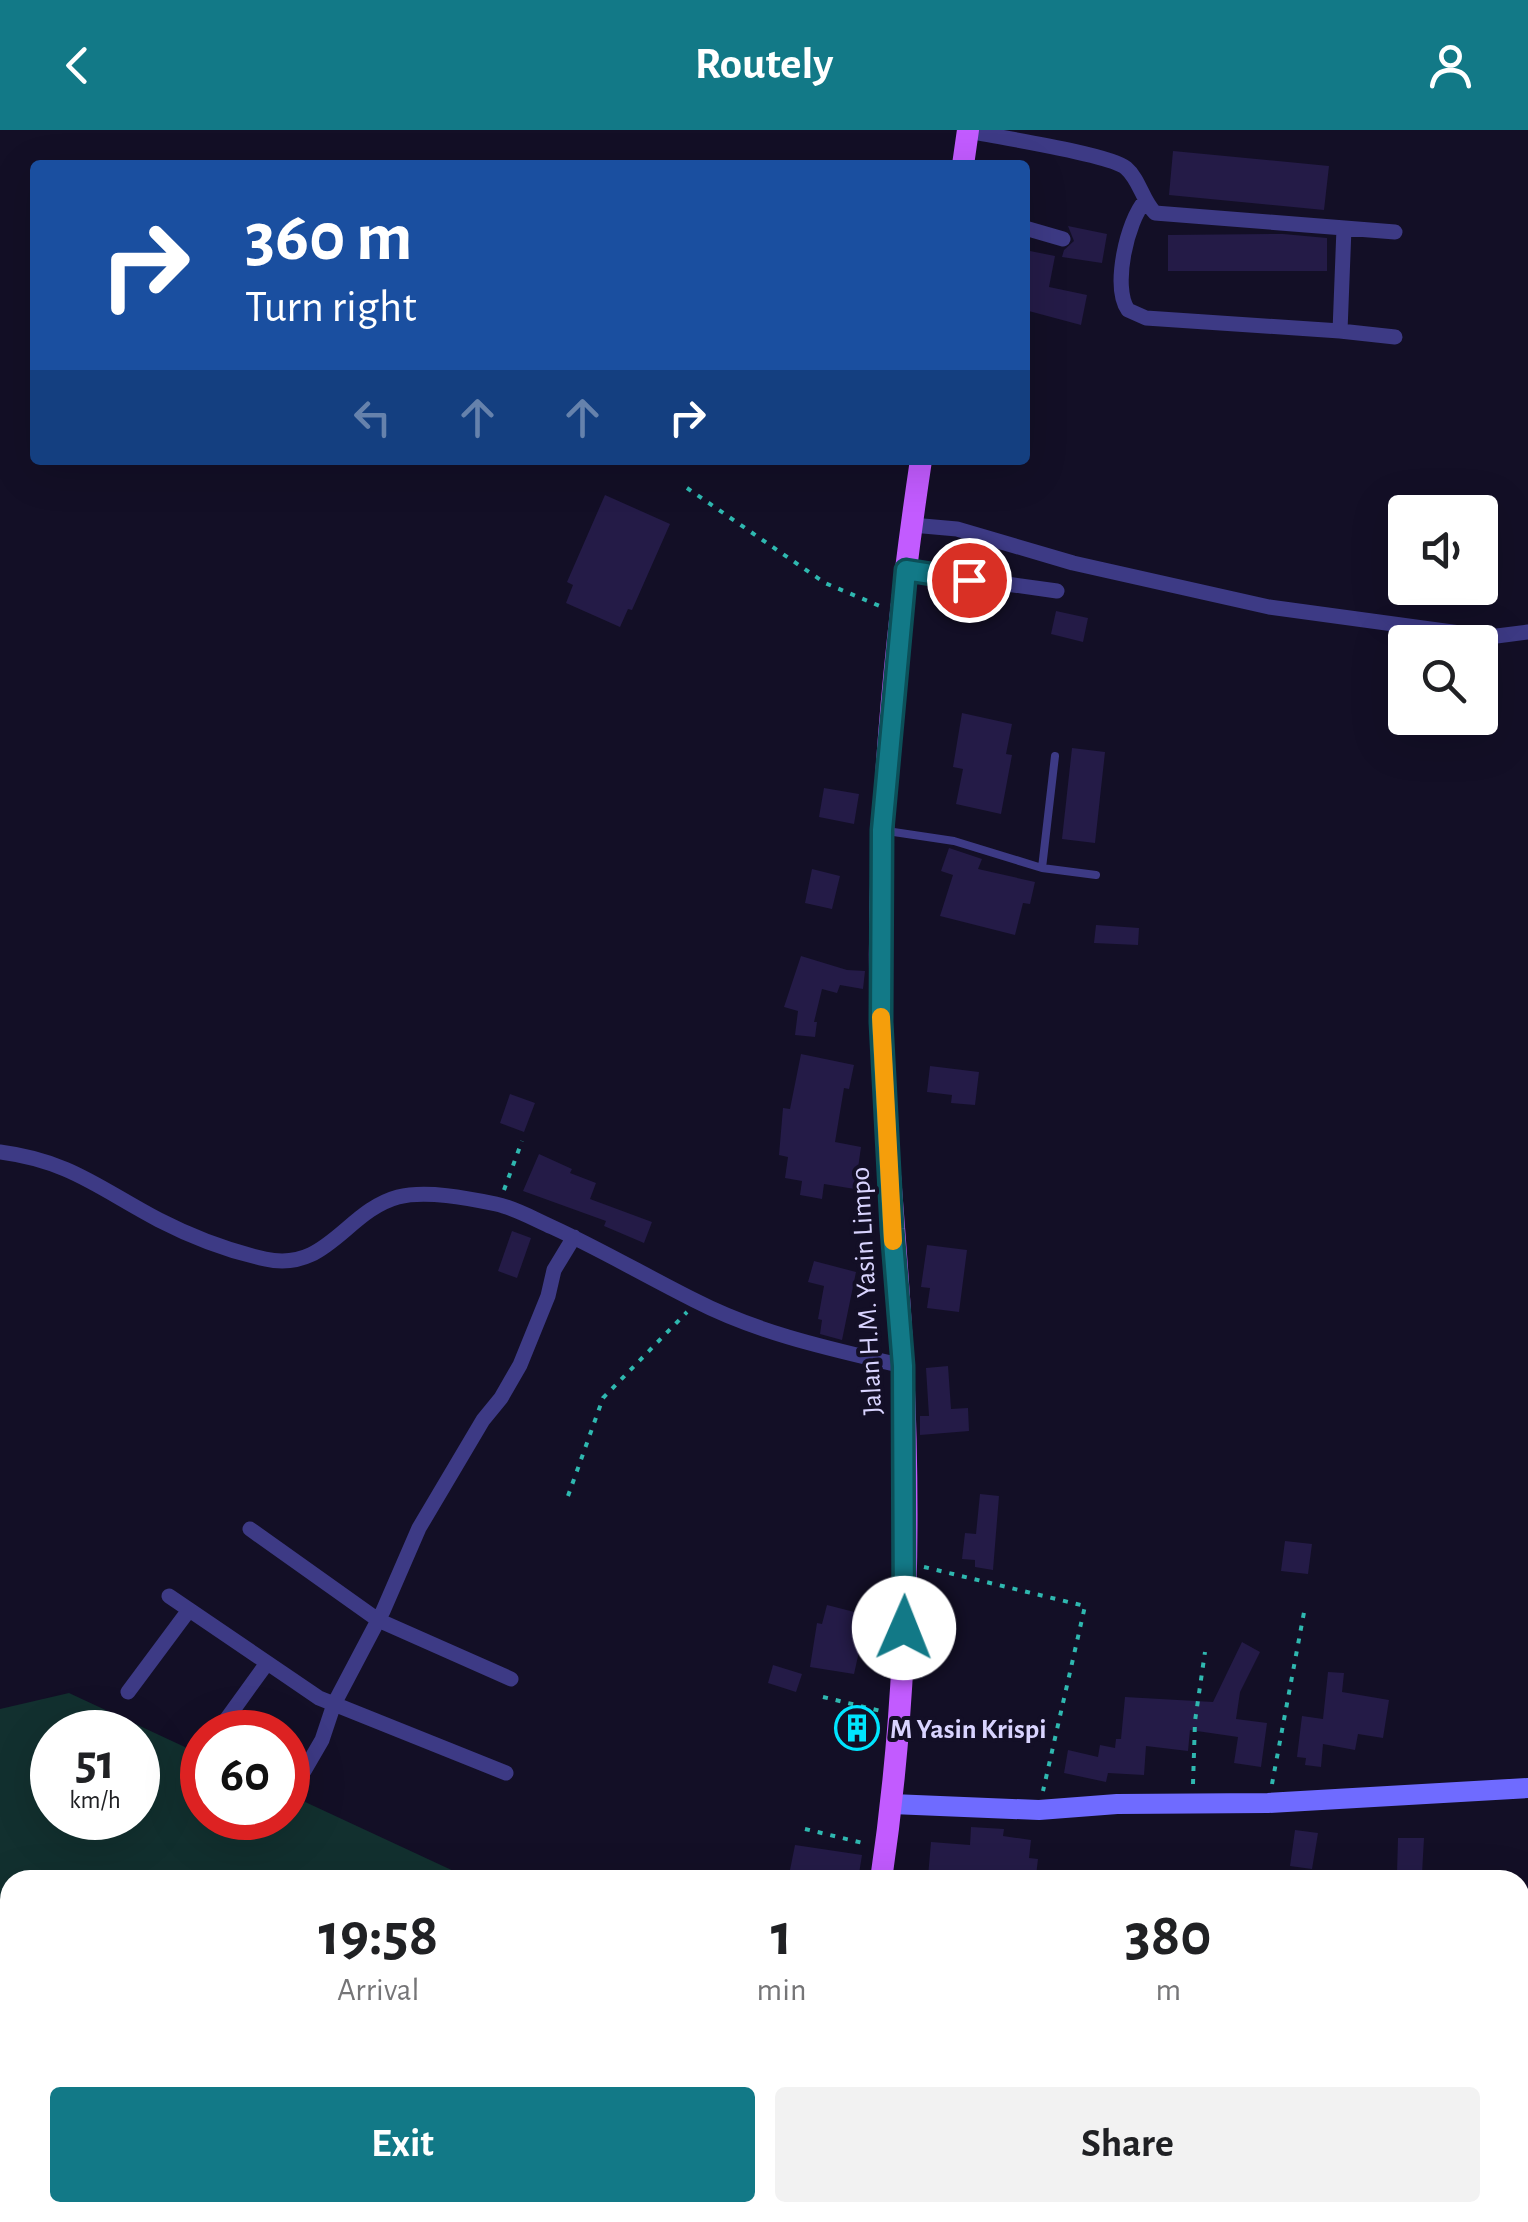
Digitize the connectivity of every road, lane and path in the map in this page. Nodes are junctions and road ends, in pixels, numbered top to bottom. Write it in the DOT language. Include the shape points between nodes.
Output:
graph roads {
  1 [pos="968,131"];
  2 [pos="964,160"];
  3 [pos="1145,201"];
  4 [pos="1344,228"];
  5 [pos="1030,229"];
  6 [pos="1395,232"];
  7 [pos="1063,239"];
  8 [pos="1340,332"];
  9 [pos="1394,337"];
  10 [pos="920,465"];
  11 [pos="687,488"];
  12 [pos="912,525"];
  13 [pos="906,570"];
  14 [pos="1057,592"];
  15 [pos="900,615"];
  16 [pos="1528,632"];
  17 [pos="1055,756"];
  18 [pos="882,830"];
  19 [pos="1042,868"];
  20 [pos="1096,875"];
  21 [pos="522,1141"];
  22 [pos="0,1152"];
  23 [pos="499,1204"];
  24 [pos="574,1237"];
  25 [pos="696,1301"];
  26 [pos="903,1366"];
  27 [pos="568,1496"];
  28 [pos="250,1529"];
  29 [pos="905,1562"];
  30 [pos="169,1596"];
  31 [pos="1305,1608"];
  32 [pos="189,1610"];
  33 [pos="378,1620"];
  34 [pos="1205,1652"];
  35 [pos="267,1663"];
  36 [pos="511,1679"];
  37 [pos="128,1692"];
  38 [pos="823,1697"];
  39 [pos="334,1704"];
  40 [pos="233,1710"];
  41 [pos="900,1716"];
  42 [pos="310,1761"];
  43 [pos="506,1773"];
  44 [pos="1528,1788"];
  45 [pos="1192,1803"];
  46 [pos="1268,1803"];
  47 [pos="892,1804"];
  48 [pos="1039,1810"];
  49 [pos="804,1830"];
  50 [pos="886,1848"];
  51 [pos="883,1870"];
  52 [pos="1053,2222"];
  53 [pos="1061,2222"];
  54 [pos="1071,2222"];
  1 -- 2 [label="main road"];
  1 -- 3 [label="street" via="1122,164"];
  3 -- 4 [label="street" via="1155,214"];
  3 -- 8 [label="street" via="1127,244 1121,290 1128,310 1146,318"];
  4 -- 6 [label="street"];
  4 -- 8 [label="street"];
  5 -- 7 [label="street"];
  8 -- 9 [label="street"];
  10 -- 12 [label="main road, Jalan H.M. Yasin Limpo"];
  11 -- 15 [label="path" via="824,583"];
  12 -- 13 [label="main road, Jalan H.M. Yasin Limpo"];
  12 -- 16 [label="street" via="956,528 1269,607 1489,637"];
  13 -- 14 [label="street"];
  13 -- 15 [label="main road, Jalan H.M. Yasin Limpo"];
  15 -- 18 [label="main road, Jalan H.M. Yasin Limpo"];
  17 -- 19 [label="lane"];
  18 -- 19 [label="lane"];
  18 -- 26 [label="main road, Jalan H.M. Yasin Limpo" via="881,1022"];
  19 -- 20 [label="lane"];
  21 -- 23 [label="path"];
  22 -- 23 [label="street" via="62,1165 176,1228 282,1262 318,1253 396,1198"];
  23 -- 24 [label="street"];
  24 -- 25 [label="street"];
  24 -- 33 [label="street" via="554,1270 520,1365 419,1528"];
  25 -- 26 [label="street" via="806,1344"];
  25 -- 27 [label="path" via="603,1398"];
  26 -- 29 [label="main road, Jalan H.M. Yasin Limpo"];
  28 -- 33 [label="street"];
  29 -- 41 [label="main road, Jalan H.M. Yasin Limpo"];
  29 -- 48 [label="path" via="1085,1606"];
  30 -- 32 [label="street"];
  31 -- 46 [label="path"];
  32 -- 35 [label="street"];
  32 -- 37 [label="street"];
  33 -- 36 [label="street"];
  33 -- 39 [label="street"];
  34 -- 45 [label="path"];
  35 -- 39 [label="street"];
  35 -- 40 [label="street"];
  38 -- 41 [label="path"];
  39 -- 42 [label="street"];
  39 -- 43 [label="street"];
  41 -- 47 [label="main road, Jalan H.M. Yasin Limpo"];
  44 -- 46 [label="street"];
  45 -- 46 [label="street"];
  45 -- 48 [label="street"];
  47 -- 48 [label="street"];
  47 -- 50 [label="main road, Jalan H.M. Yasin Limpo"];
  49 -- 50 [label="path"];
  50 -- 51 [label="main road, Jalan H.M. Yasin Limpo"];
  52 -- 53 [label="path"];
  53 -- 54 [label="path"];
}
